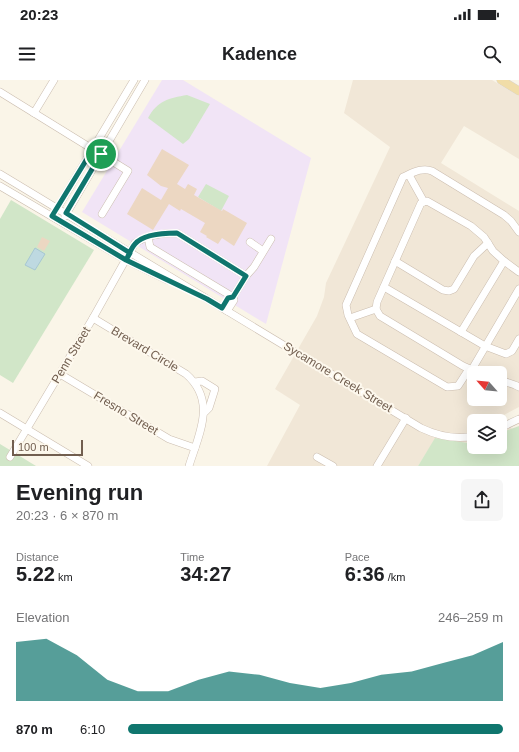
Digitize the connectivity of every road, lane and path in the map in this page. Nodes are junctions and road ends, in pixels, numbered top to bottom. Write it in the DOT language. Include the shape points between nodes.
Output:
graph roads {
  1 [pos="54,80"];
  2 [pos="134,80"];
  3 [pos="145,80"];
  4 [pos="501,80"];
  5 [pos="519,91"];
  6 [pos="0,92"];
  7 [pos="34,113"];
  8 [pos="93,149"];
  9 [pos="101,154"];
  10 [pos="0,174"];
  11 [pos="409,175"];
  12 [pos="0,186"];
  13 [pos="424,202"];
  14 [pos="57,208"];
  15 [pos="66,213"];
  16 [pos="102,214"];
  17 [pos="52,216"];
  18 [pos="61,222"];
  19 [pos="519,232"];
  20 [pos="148,237"];
  21 [pos="271,239"];
  22 [pos="250,242"];
  23 [pos="488,243"];
  24 [pos="264,251"];
  25 [pos="130,253"];
  26 [pos="126,260"];
  27 [pos="395,261"];
  28 [pos="504,261"];
  29 [pos="519,272"];
  30 [pos="246,276"];
  31 [pos="384,287"];
  32 [pos="519,289"];
  33 [pos="233,297"];
  34 [pos="207,299"];
  35 [pos="224,309"];
  36 [pos="376,309"];
  37 [pos="93,318"];
  38 [pos="350,318"];
  39 [pos="461,332"];
  40 [pos="519,339"];
  41 [pos="485,346"];
  42 [pos="472,366"];
  43 [pos="467,368"];
  44 [pos="60,374"];
  45 [pos="467,374"];
  46 [pos="195,382"];
  47 [pos="507,383"];
  48 [pos="519,387"];
  49 [pos="204,412"];
  50 [pos="0,413"];
  51 [pos="406,418"];
  52 [pos="519,419"];
  53 [pos="507,425"];
  54 [pos="27,429"];
  55 [pos="467,437"];
  56 [pos="195,448"];
  57 [pos="10,457"];
  58 [pos="317,457"];
  59 [pos="88,466"];
  60 [pos="190,466"];
  61 [pos="333,466"];
  62 [pos="376,466"];
  1 -- 7 [label="street"];
  2 -- 8 [label="street"];
  3 -- 9 [label="street"];
  4 -- 5 [label="main road"];
  6 -- 7 [label="street"];
  7 -- 8 [label="street"];
  8 -- 9 [label="street"];
  8 -- 14 [label="street"];
  9 -- 15 [label="street"];
  9 -- 16 [label="street" via="128,171"];
  10 -- 14 [label="street, Sycamore Creek Street"];
  11 -- 13 [label="street"];
  11 -- 19 [label="street" via="421,170 432,171 504,215"];
  11 -- 38 [label="street" via="403,177 400,182 346,305"];
  12 -- 17 [label="street, Sycamore Creek Street"];
  13 -- 23 [label="street" via="431,203 471,226 484,236"];
  13 -- 27 [label="street" via="421,203"];
  14 -- 15 [label="street, Sycamore Creek Street"];
  14 -- 17 [label="street"];
  15 -- 18 [label="street"];
  15 -- 25 [label="street, Sycamore Creek Street"];
  17 -- 18 [label="street, Sycamore Creek Street"];
  18 -- 26 [label="street, Sycamore Creek Street"];
  20 -- 25 [label="street, Penn Street" via="135,243"];
  20 -- 30 [label="street" via="177,233"];
  20 -- 33 [label="street" via="150,247"];
  21 -- 24 [label="street"];
  22 -- 24 [label="street"];
  23 -- 27 [label="street" via="474,256 454,289 449,291 443,290"];
  23 -- 28 [label="street"];
  24 -- 30 [label="street"];
  25 -- 26 [label="street, Penn Street"];
  25 -- 34 [label="street, Sycamore Creek Street"];
  26 -- 34 [label="street, Sycamore Creek Street"];
  26 -- 37 [label="street, Penn Street"];
  27 -- 31 [label="street"];
  28 -- 29 [label="street"];
  28 -- 39 [label="street"];
  30 -- 33 [label="street"];
  31 -- 36 [label="street"];
  31 -- 39 [label="street"];
  32 -- 41 [label="street"];
  33 -- 35 [label="street" via="228,298"];
  34 -- 35 [label="street, Sycamore Creek Street"];
  35 -- 51 [label="street, Sycamore Creek Street"];
  36 -- 38 [label="street"];
  36 -- 43 [label="street" via="380,316"];
  37 -- 44 [label="street, Penn Street"];
  37 -- 46 [label="street, Brevard Circle"];
  38 -- 45 [label="street" via="357,334 447,387 458,386"];
  39 -- 41 [label="street"];
  40 -- 41 [label="street" via="512,351 506,354"];
  41 -- 42 [label="street"];
  44 -- 54 [label="street, Penn Street"];
  44 -- 56 [label="street, Fresno Street" via="170,439"];
  46 -- 49 [label="street, Brevard Circle" via="203,398"];
  46 -- 49 [label="street, Brevard Circle" via="202,381 215,389 209,408"];
  47 -- 48 [label="street"];
  49 -- 56 [label="street, Brevard Circle"];
  50 -- 54 [label="street"];
  51 -- 55 [label="street, Sycamore Creek Street" via="421,428 439,435"];
  51 -- 62 [label="street"];
  52 -- 53 [label="street"];
  54 -- 57 [label="street, Penn Street"];
  54 -- 59 [label="street"];
  56 -- 60 [label="street, Brevard Circle"];
  58 -- 61 [label="street"];
}
